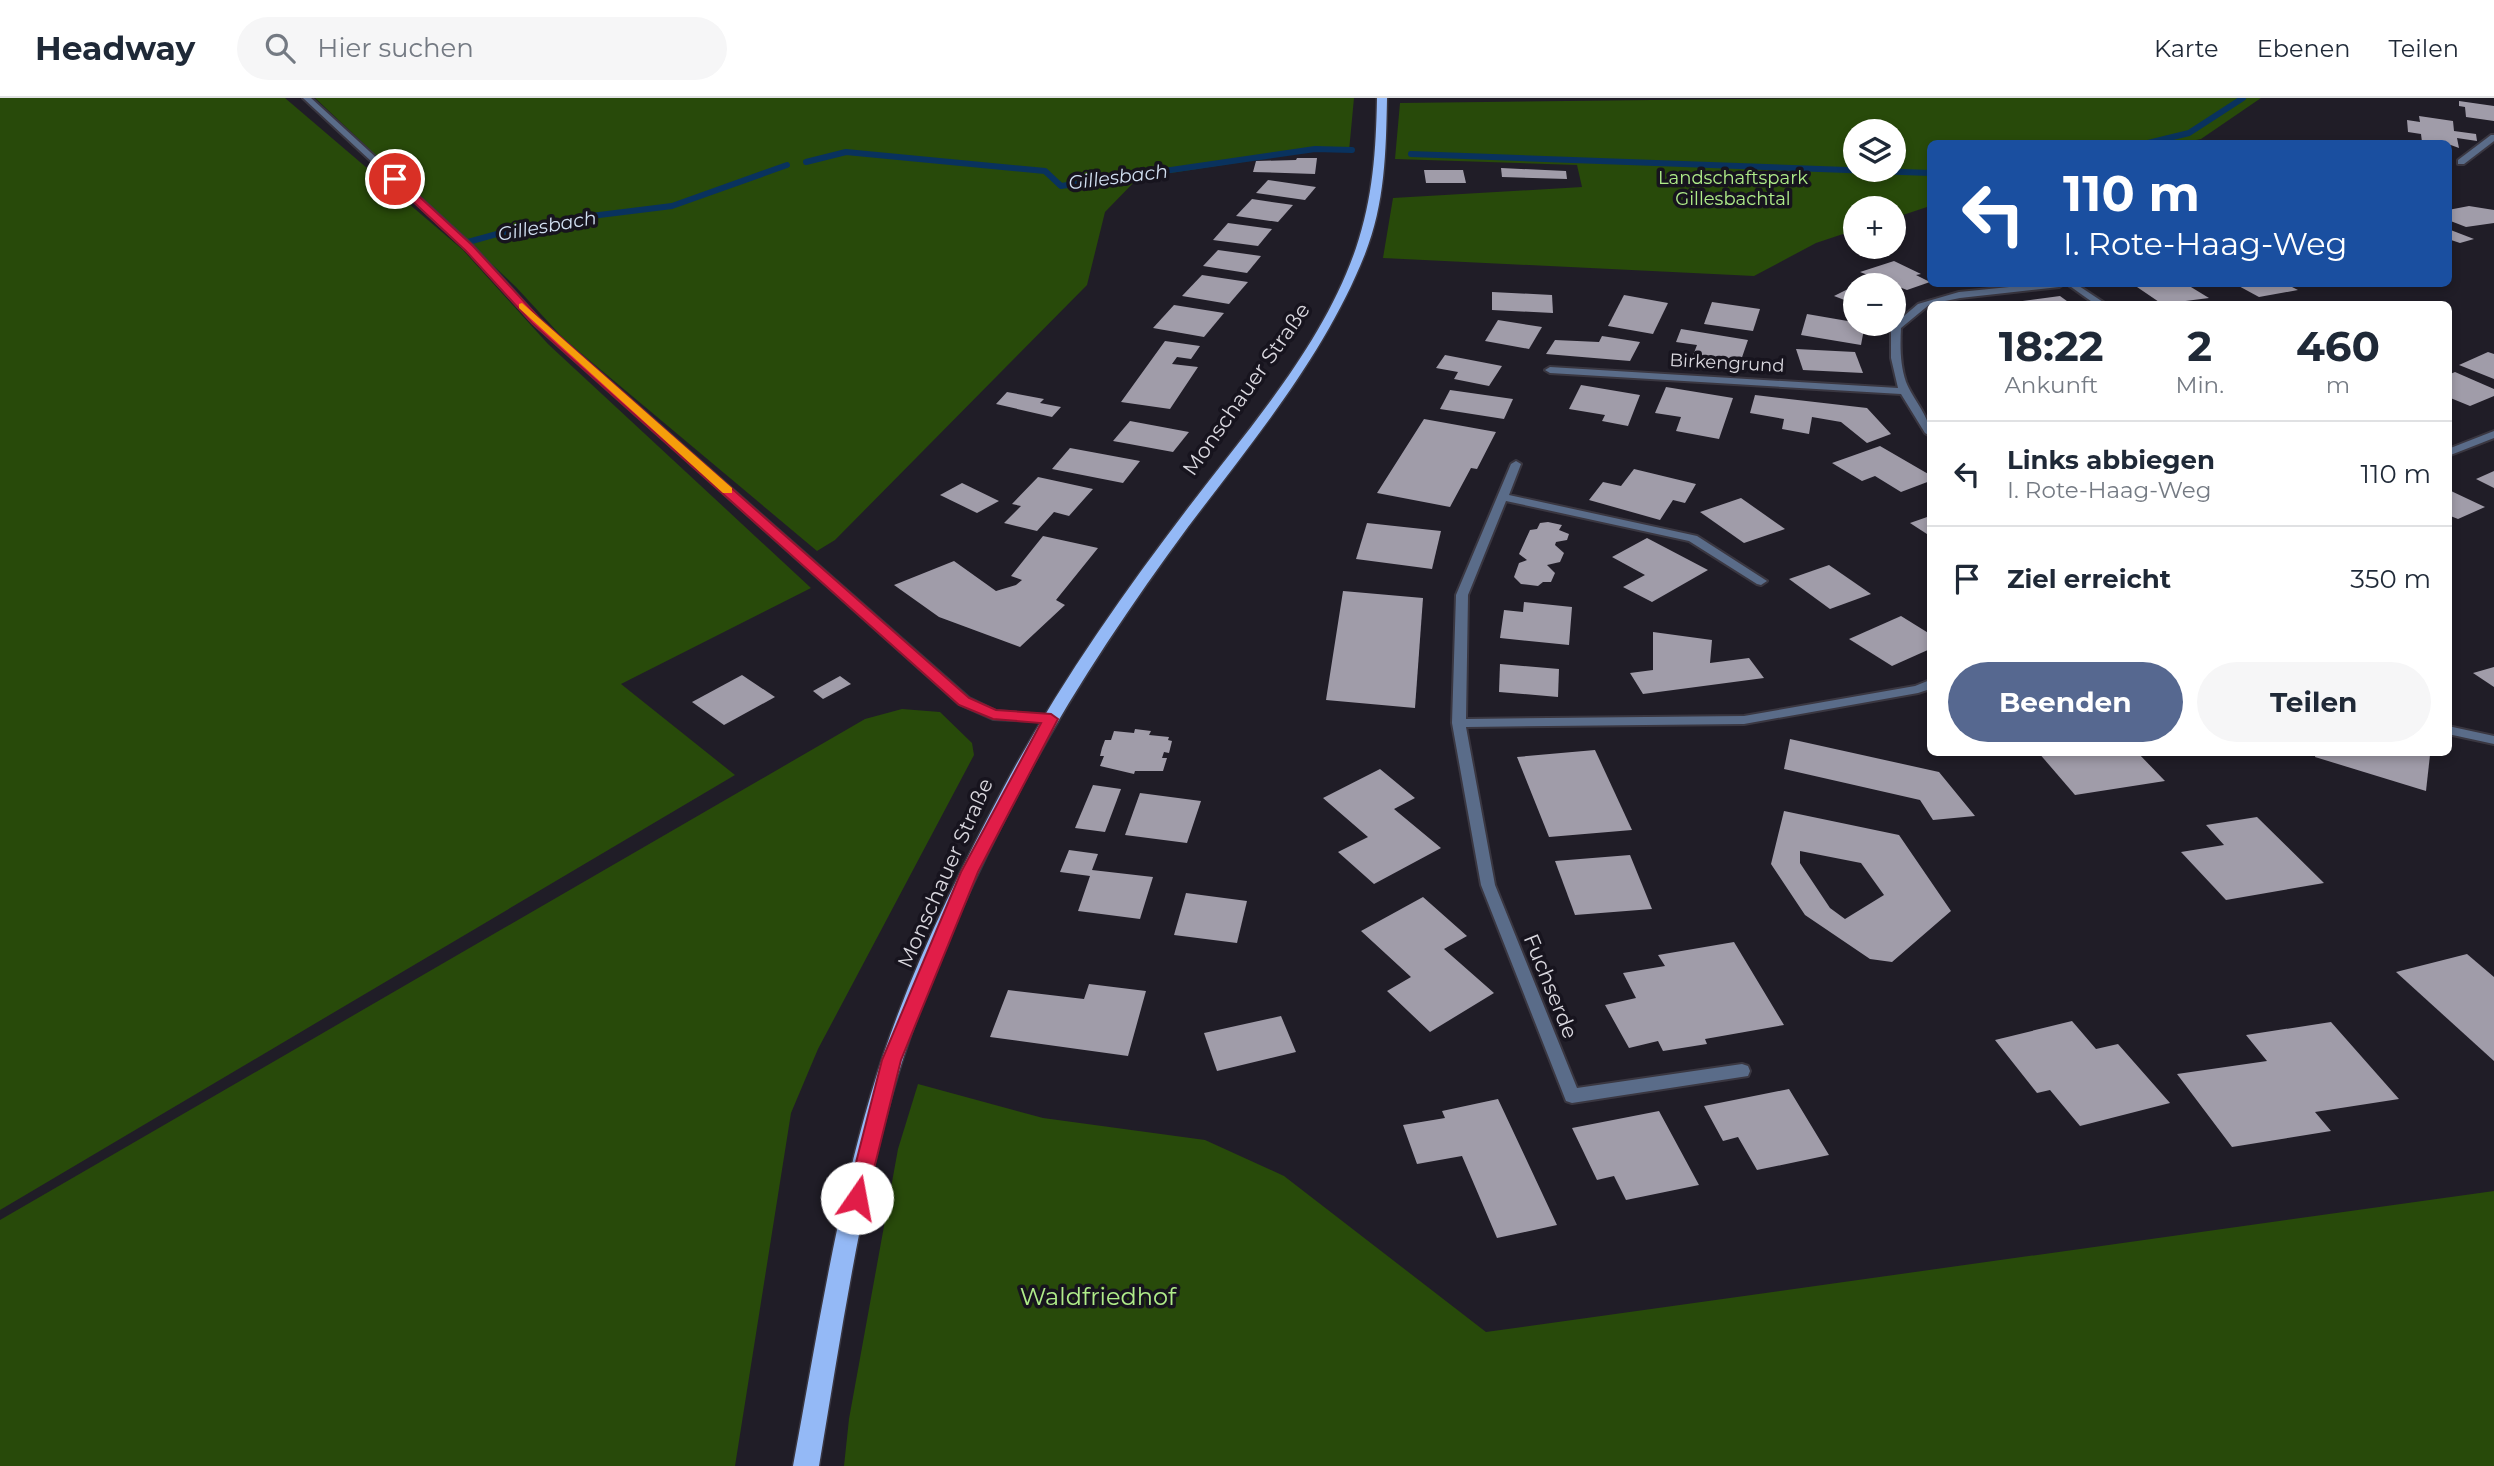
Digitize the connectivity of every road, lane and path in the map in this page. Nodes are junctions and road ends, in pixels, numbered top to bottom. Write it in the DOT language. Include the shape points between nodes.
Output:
graph roads {
  1 [pos="307,98"];
  2 [pos="1382,98"];
  3 [pos="2494,137"];
  4 [pos="2461,162"];
  5 [pos="2034,287"];
  6 [pos="2076,287"];
  7 [pos="1940,301"];
  8 [pos="2096,301"];
  9 [pos="1927,304"];
  10 [pos="1550,370"];
  11 [pos="1902,391"];
  12 [pos="1927,428"];
  13 [pos="2494,435"];
  14 [pos="2452,451"];
  15 [pos="1516,464"];
  16 [pos="1502,497"];
  17 [pos="1761,581"];
  18 [pos="1927,685"];
  19 [pos="1051,719"];
  20 [pos="1460,723"];
  21 [pos="2452,731"];
  22 [pos="2494,740"];
  23 [pos="1742,1071"];
  24 [pos="806,1466"];
  1 -- 19 [label="street" via="470,248 536,321 964,701 993,715"];
  2 -- 19 [label="main road, Monschauer Straße" via="1374,211 1349,279 1277,398 1154,563"];
  3 -- 4 [label="street"];
  5 -- 7 [label="street"];
  6 -- 8 [label="street"];
  9 -- 11 [label="street" via="1896,327 1893,356"];
  10 -- 11 [label="street, Birkengrund"];
  11 -- 12 [label="street"];
  13 -- 14 [label="street"];
  15 -- 16 [label="street, Fuchserde"];
  16 -- 17 [label="street" via="1693,538"];
  16 -- 20 [label="street, Fuchserde" via="1462,595"];
  18 -- 20 [label="street" via="1744,720"];
  19 -- 24 [label="main road, Monschauer Straße" via="970,872 892,1060 868,1146"];
  20 -- 23 [label="street, Fuchserde" via="1488,885 1572,1096"];
  21 -- 22 [label="street"];
}
